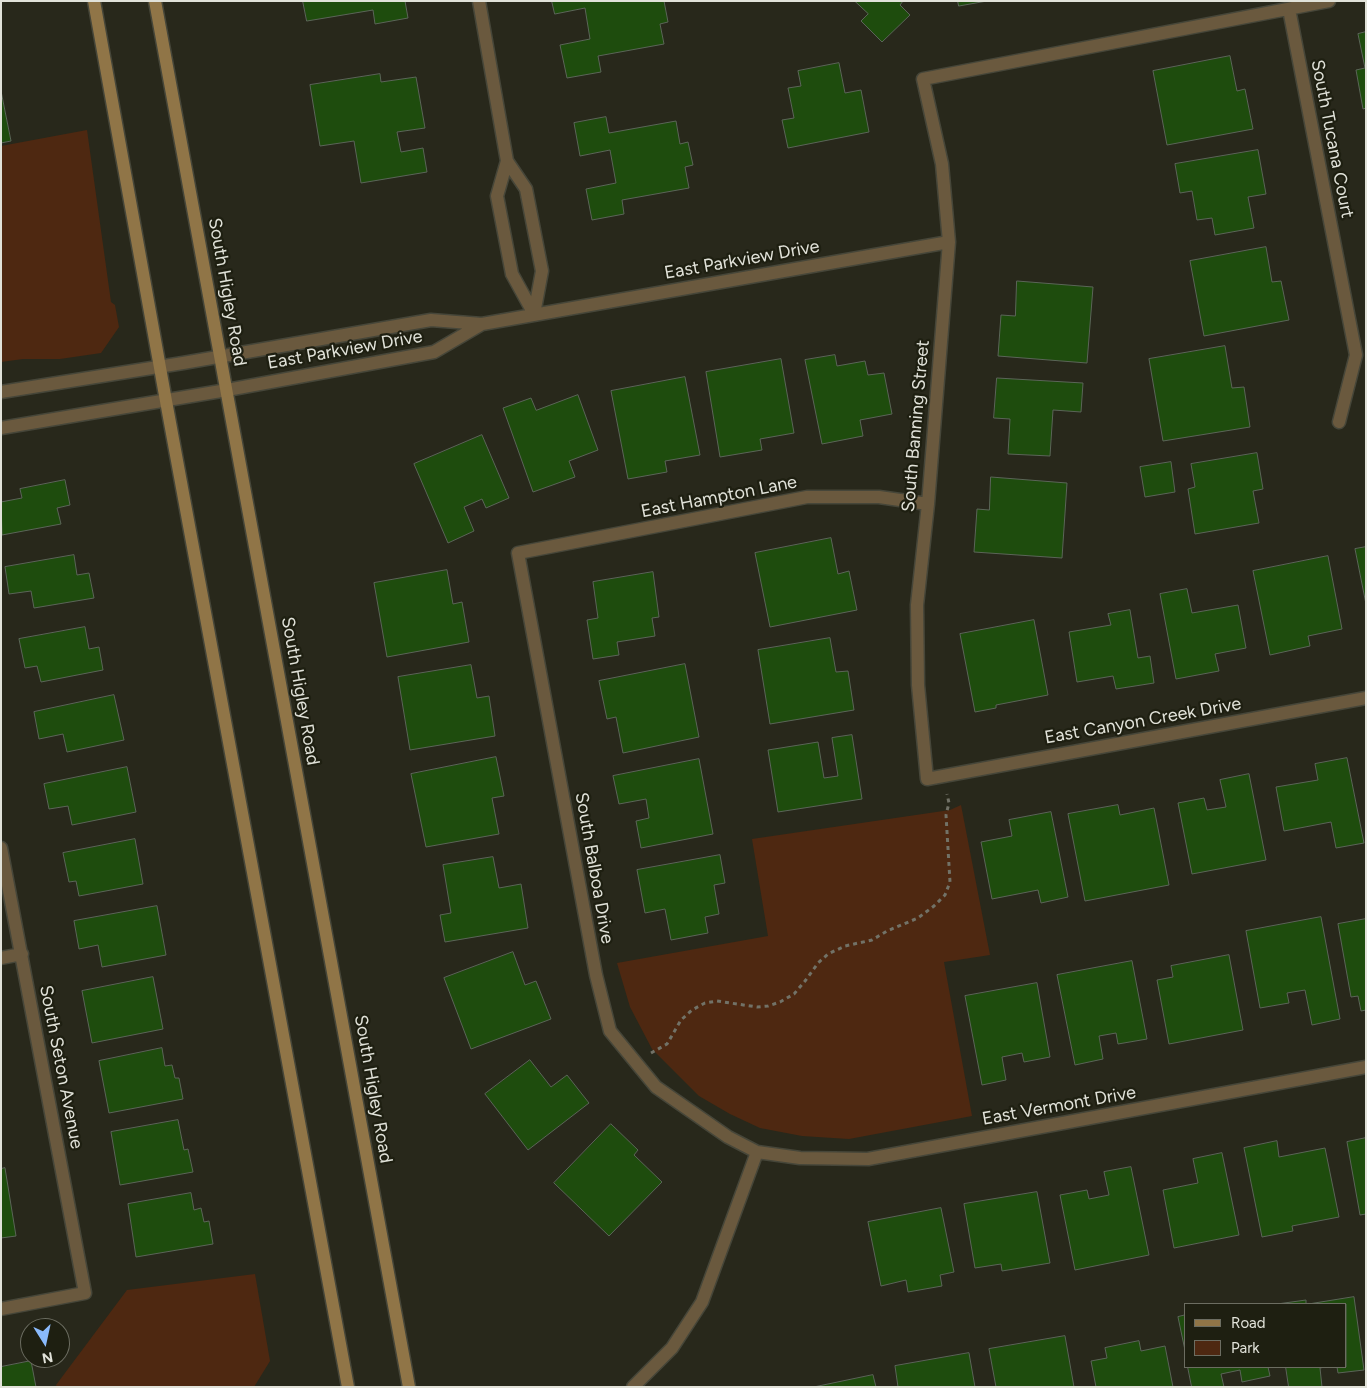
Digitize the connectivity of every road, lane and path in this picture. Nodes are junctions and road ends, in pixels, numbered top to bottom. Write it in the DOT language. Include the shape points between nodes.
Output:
graph roads {
  1 [pos="94,1"];
  2 [pos="156,1"];
  3 [pos="479,1"];
  4 [pos="1329,1"];
  5 [pos="1289,9"];
  6 [pos="507,161"];
  7 [pos="949,242"];
  8 [pos="534,314"];
  9 [pos="482,324"];
  10 [pos="221,356"];
  11 [pos="160,366"];
  12 [pos="227,390"];
  13 [pos="1,392"];
  14 [pos="166,401"];
  15 [pos="1339,422"];
  16 [pos="1,428"];
  17 [pos="928,504"];
  18 [pos="518,553"];
  19 [pos="1366,698"];
  20 [pos="927,779"];
  21 [pos="949,803"];
  22 [pos="1,848"];
  23 [pos="22,954"];
  24 [pos="1,958"];
  25 [pos="652,1053"];
  26 [pos="1366,1067"];
  27 [pos="728,1138"];
  28 [pos="757,1152"];
  29 [pos="1,1309"];
  30 [pos="348,1387"];
  31 [pos="409,1387"];
  32 [pos="633,1387"];
  1 -- 11 [label="main road"];
  2 -- 10 [label="main road, South Higley Road"];
  3 -- 6 [label="street"];
  4 -- 5 [label="street"];
  5 -- 7 [label="street, South Banning Street" via="923,79 942,164"];
  5 -- 15 [label="street, South Tucana Court" via="1356,355"];
  6 -- 8 [label="street" via="526,189 542,271"];
  6 -- 8 [label="street" via="497,196 512,274"];
  7 -- 8 [label="street, East Parkview Drive"];
  7 -- 17 [label="street, South Banning Street"];
  8 -- 9 [label="street, East Parkview Drive"];
  9 -- 10 [label="street, East Parkview Drive" via="431,320"];
  9 -- 12 [label="street, East Parkview Drive" via="434,352"];
  10 -- 11 [label="street, East Parkview Drive"];
  10 -- 12 [label="main road, South Higley Road"];
  11 -- 13 [label="street, East Parkview Drive"];
  11 -- 14 [label="main road"];
  12 -- 14 [label="street, East Parkview Drive"];
  12 -- 31 [label="main road, South Higley Road"];
  14 -- 16 [label="street, East Parkview Drive"];
  14 -- 30 [label="main road"];
  17 -- 18 [label="street, East Hampton Lane" via="879,496 807,497"];
  17 -- 20 [label="street, South Banning Street" via="917,605 918,685"];
  18 -- 27 [label="street, South Balboa Drive" via="596,975 610,1031 656,1087"];
  19 -- 20 [label="street, East Canyon Creek Drive"];
  21 -- 25 [label="path" via="946,815 950,882 945,895 934,906 918,918 872,940 828,954 794,994 780,1002 757,1007 717,1001 704,1003 681,1020 667,1044"];
  22 -- 23 [label="street, South Seton Avenue"];
  23 -- 24 [label="street"];
  23 -- 29 [label="street, South Seton Avenue" via="85,1292"];
  26 -- 28 [label="street, East Vermont Drive" via="868,1159 800,1158"];
  27 -- 28 [label="street, East Vermont Drive"];
  28 -- 32 [label="street" via="702,1302 672,1348"];
}
